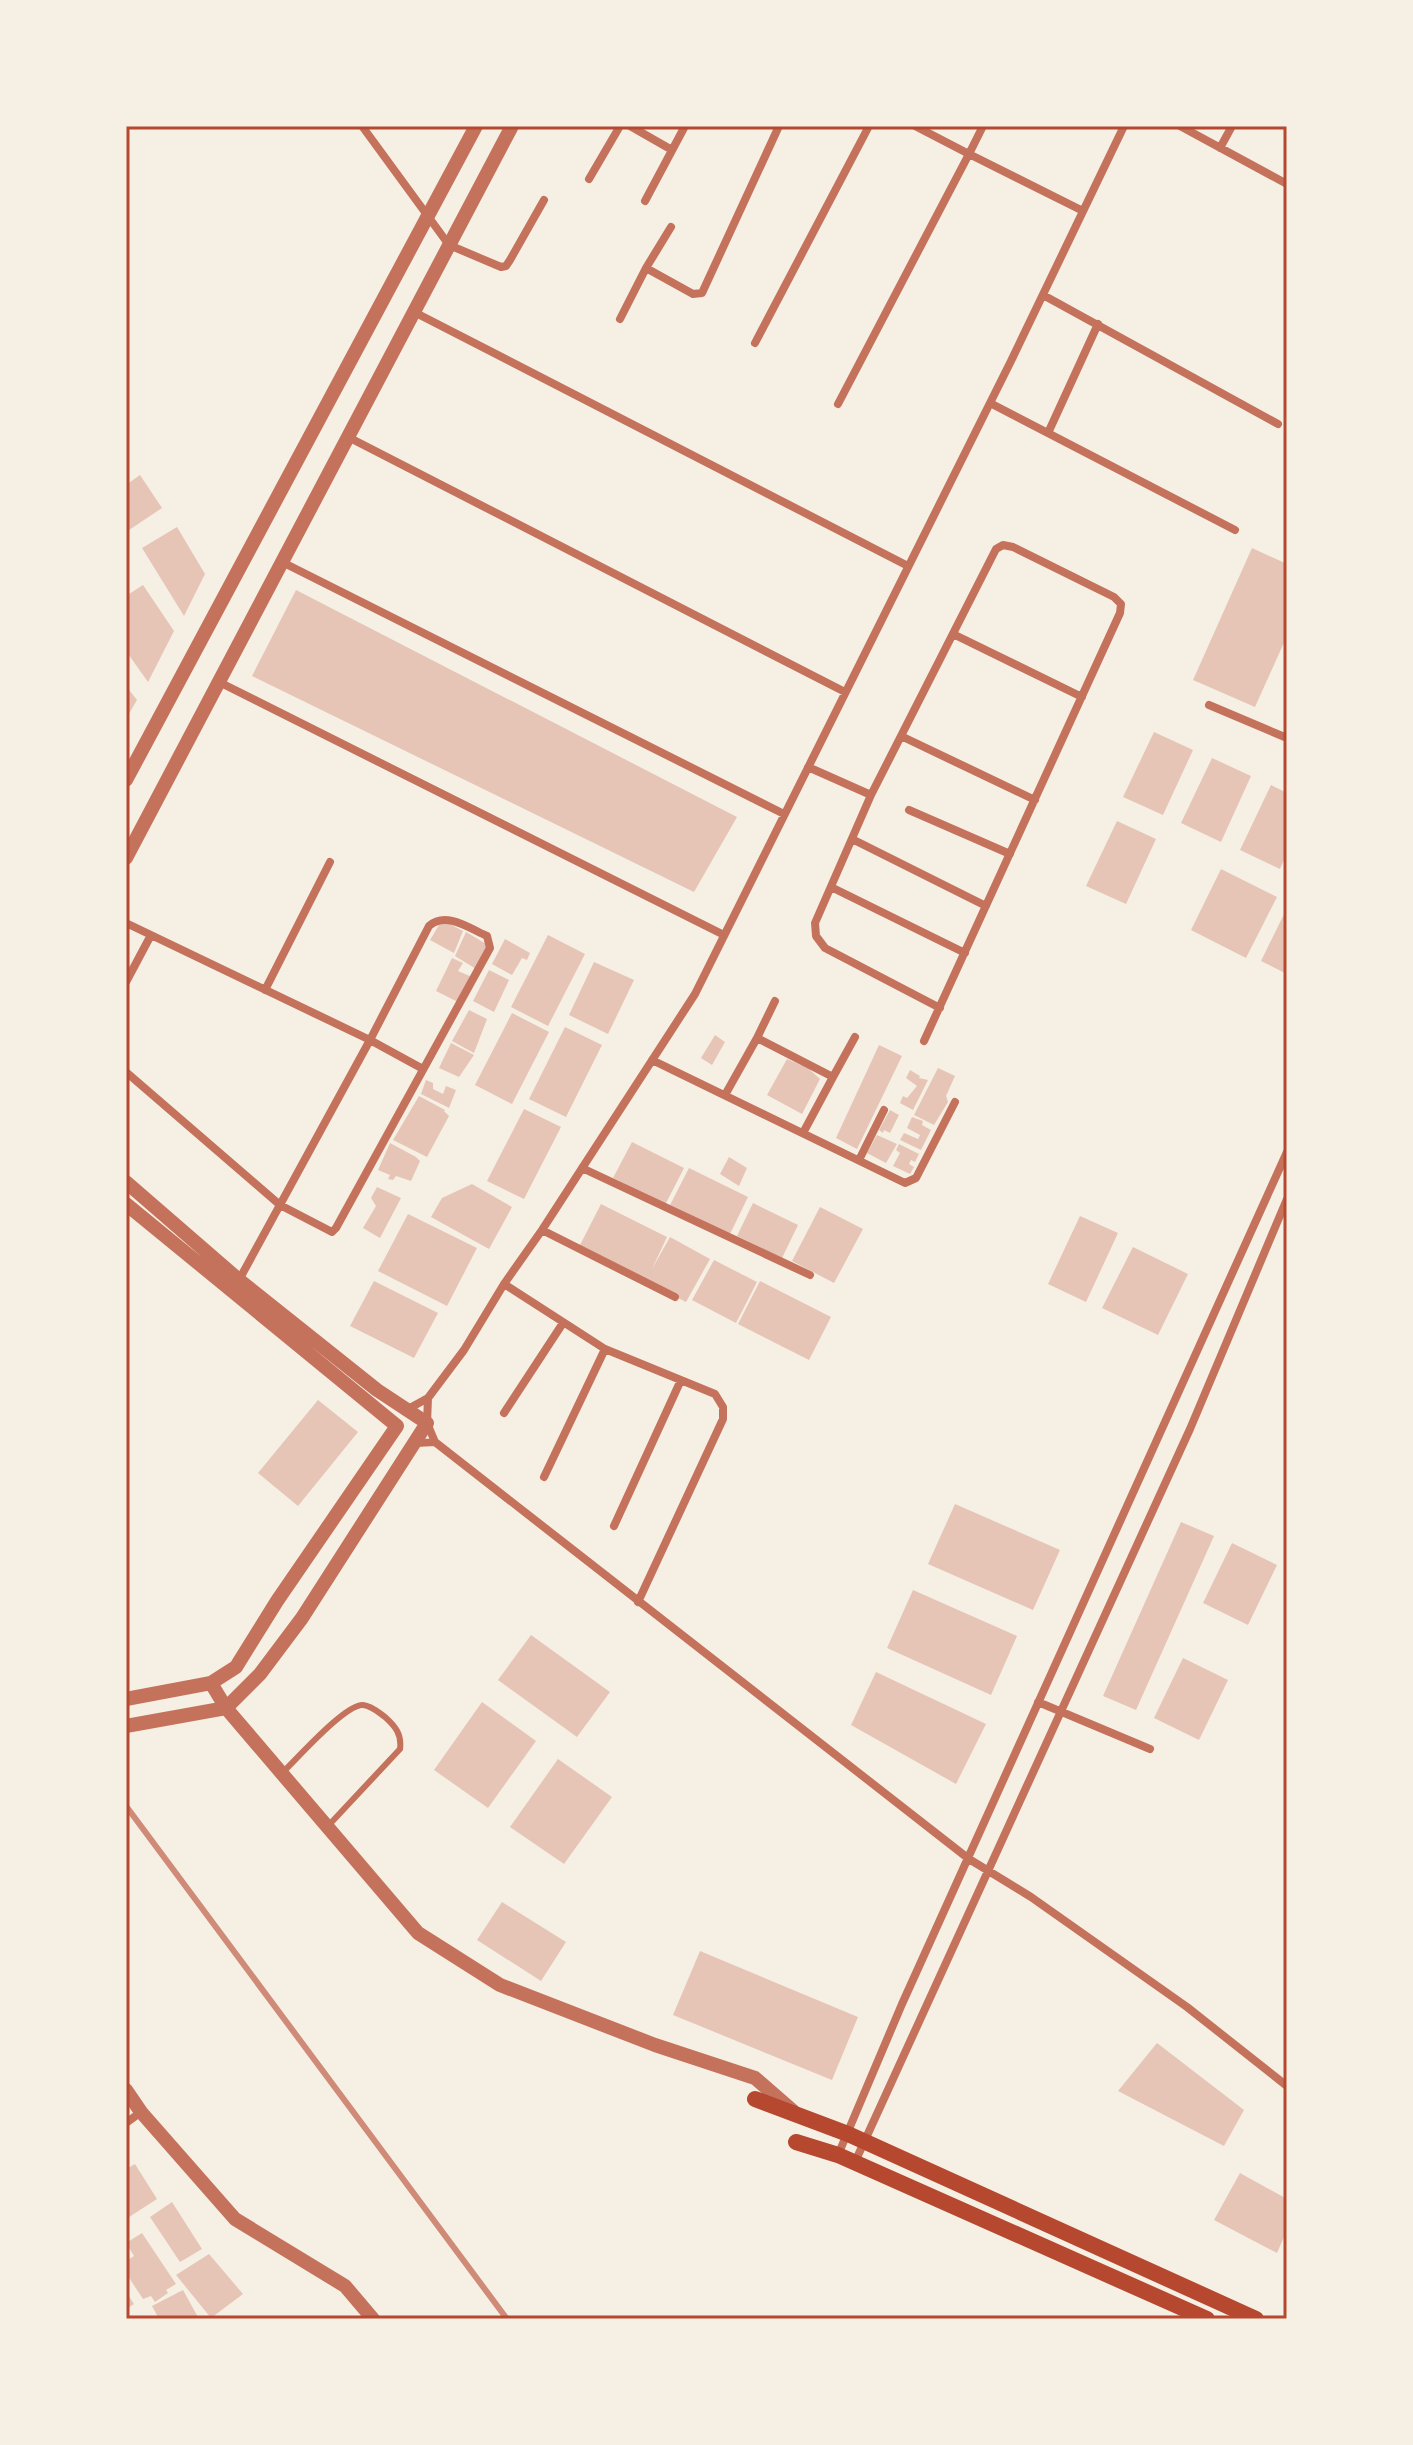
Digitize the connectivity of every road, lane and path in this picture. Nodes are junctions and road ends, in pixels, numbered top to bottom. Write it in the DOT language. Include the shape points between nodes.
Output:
graph roads {
  1 [pos="362,126"];
  2 [pos="476,126"];
  3 [pos="512,126"];
  4 [pos="620,126"];
  5 [pos="630,126"];
  6 [pos="685,126"];
  7 [pos="779,126"];
  8 [pos="869,126"];
  9 [pos="915,126"];
  10 [pos="983,126"];
  11 [pos="1124,126"];
  12 [pos="1180,126"];
  13 [pos="1232,126"];
  14 [pos="1220,148"];
  15 [pos="672,150"];
  16 [pos="969,154"];
  17 [pos="589,179"];
  18 [pos="1287,184"];
  19 [pos="544,200"];
  20 [pos="645,201"];
  21 [pos="1083,211"];
  22 [pos="428,216"];
  23 [pos="671,227"];
  24 [pos="449,245"];
  25 [pos="646,268"];
  26 [pos="1043,295"];
  27 [pos="414,312"];
  28 [pos="620,319"];
  29 [pos="1098,324"];
  30 [pos="755,343"];
  31 [pos="990,403"];
  32 [pos="838,404"];
  33 [pos="1278,424"];
  34 [pos="1048,433"];
  35 [pos="348,437"];
  36 [pos="1235,530"];
  37 [pos="282,562"];
  38 [pos="908,566"];
  39 [pos="953,634"];
  40 [pos="219,682"];
  41 [pos="845,692"];
  42 [pos="1082,697"];
  43 [pos="1209,705"];
  44 [pos="901,736"];
  45 [pos="1287,738"];
  46 [pos="808,767"];
  47 [pos="126,780"];
  48 [pos="871,795"];
  49 [pos="1035,800"];
  50 [pos="909,810"];
  51 [pos="784,814"];
  52 [pos="852,839"];
  53 [pos="1010,854"];
  54 [pos="126,858"];
  55 [pos="330,862"];
  56 [pos="831,887"];
  57 [pos="986,906"];
  58 [pos="126,923"];
  59 [pos="151,935"];
  60 [pos="724,935"];
  61 [pos="965,953"];
  62 [pos="126,982"];
  63 [pos="265,990"];
  64 [pos="775,1001"];
  65 [pos="940,1008"];
  66 [pos="855,1037"];
  67 [pos="757,1038"];
  68 [pos="370,1040"];
  69 [pos="924,1041"];
  70 [pos="652,1060"];
  71 [pos="423,1069"];
  72 [pos="126,1072"];
  73 [pos="833,1077"];
  74 [pos="725,1095"];
  75 [pos="955,1102"];
  76 [pos="884,1110"];
  77 [pos="803,1133"];
  78 [pos="1287,1152"];
  79 [pos="859,1160"];
  80 [pos="582,1168"];
  81 [pos="126,1182"];
  82 [pos="1287,1199"];
  83 [pos="126,1204"];
  84 [pos="280,1205"];
  85 [pos="542,1230"];
  86 [pos="810,1275"];
  87 [pos="239,1280"];
  88 [pos="504,1284"];
  89 [pos="675,1297"];
  90 [pos="563,1323"];
  91 [pos="605,1349"];
  92 [pos="681,1380"];
  93 [pos="428,1398"];
  94 [pos="408,1409"];
  95 [pos="504,1413"];
  96 [pos="427,1423"];
  97 [pos="397,1426"];
  98 [pos="435,1442"];
  99 [pos="416,1443"];
  100 [pos="544,1477"];
  101 [pos="614,1526"];
  102 [pos="638,1602"];
  103 [pos="211,1683"];
  104 [pos="126,1699"];
  105 [pos="1038,1702"];
  106 [pos="226,1708"];
  107 [pos="1061,1712"];
  108 [pos="126,1726"];
  109 [pos="1150,1749"];
  110 [pos="282,1773"];
  111 [pos="327,1826"];
  112 [pos="969,1859"];
  113 [pos="989,1872"];
  114 [pos="1287,2086"];
  115 [pos="126,2090"];
  116 [pos="755,2099"];
  117 [pos="141,2112"];
  118 [pos="797,2115"];
  119 [pos="126,2123"];
  120 [pos="848,2134"];
  121 [pos="796,2142"];
  122 [pos="865,2142"];
  123 [pos="838,2155"];
  124 [pos="855,2162"];
  125 [pos="373,2319"];
  126 [pos="1207,2319"];
  127 [pos="1256,2319"];
  1 -- 22 [label="street"];
  2 -- 22 [label="street"];
  3 -- 24 [label="street"];
  4 -- 17 [label="street"];
  5 -- 15 [label="street"];
  6 -- 15 [label="street"];
  7 -- 25 [label="street" via="702,293 693,294"];
  8 -- 30 [label="street"];
  9 -- 16 [label="street"];
  10 -- 16 [label="street"];
  11 -- 21 [label="street"];
  12 -- 14 [label="street"];
  13 -- 14 [label="street"];
  14 -- 18 [label="street"];
  15 -- 20 [label="street"];
  16 -- 21 [label="street"];
  16 -- 32 [label="street"];
  19 -- 24 [label="street" via="506,266"];
  21 -- 26 [label="street"];
  22 -- 24 [label="street"];
  22 -- 47 [label="street"];
  23 -- 25 [label="street"];
  24 -- 27 [label="street"];
  25 -- 28 [label="street"];
  26 -- 29 [label="street"];
  26 -- 31 [label="street"];
  27 -- 35 [label="street"];
  27 -- 38 [label="street"];
  29 -- 33 [label="street"];
  29 -- 34 [label="street"];
  31 -- 34 [label="street"];
  31 -- 38 [label="street"];
  34 -- 36 [label="street"];
  35 -- 37 [label="street"];
  35 -- 41 [label="street"];
  37 -- 40 [label="street"];
  37 -- 51 [label="street"];
  38 -- 41 [label="street"];
  39 -- 42 [label="street"];
  39 -- 42 [label="street" via="996,549 1003,545 1028,554 1121,604"];
  39 -- 44 [label="street"];
  40 -- 54 [label="street"];
  40 -- 60 [label="street"];
  41 -- 46 [label="street"];
  42 -- 49 [label="street"];
  43 -- 45 [label="street"];
  44 -- 48 [label="street"];
  44 -- 49 [label="street"];
  46 -- 48 [label="street"];
  46 -- 51 [label="street"];
  48 -- 52 [label="street"];
  49 -- 53 [label="street"];
  50 -- 53 [label="street"];
  51 -- 60 [label="street"];
  52 -- 56 [label="street"];
  52 -- 57 [label="street"];
  53 -- 57 [label="street"];
  55 -- 63 [label="street"];
  56 -- 61 [label="street"];
  56 -- 65 [label="street" via="815,923 825,948"];
  57 -- 61 [label="street"];
  58 -- 59 [label="street"];
  59 -- 62 [label="street"];
  59 -- 63 [label="street"];
  60 -- 70 [label="street" via="695,994"];
  61 -- 65 [label="street"];
  63 -- 68 [label="street"];
  64 -- 67 [label="street"];
  65 -- 69 [label="street"];
  66 -- 73 [label="street"];
  67 -- 73 [label="street"];
  67 -- 74 [label="street"];
  68 -- 71 [label="street"];
  68 -- 71 [label="street" via="429,926 446,918 487,936 490,948"];
  68 -- 84 [label="street"];
  70 -- 74 [label="street"];
  70 -- 80 [label="street"];
  71 -- 84 [label="street" via="332,1232"];
  72 -- 84 [label="street"];
  73 -- 77 [label="street"];
  74 -- 77 [label="street"];
  75 -- 79 [label="street" via="911,1182"];
  76 -- 79 [label="street"];
  77 -- 79 [label="street"];
  78 -- 105 [label="street"];
  80 -- 85 [label="street"];
  80 -- 86 [label="street"];
  81 -- 87 [label="street"];
  82 -- 107 [label="street"];
  83 -- 97 [label="street"];
  84 -- 87 [label="street"];
  85 -- 88 [label="street"];
  85 -- 89 [label="street"];
  87 -- 94 [label="street"];
  88 -- 90 [label="street"];
  88 -- 93 [label="street"];
  90 -- 91 [label="street"];
  90 -- 95 [label="street"];
  91 -- 92 [label="street"];
  91 -- 100 [label="street"];
  92 -- 101 [label="street"];
  92 -- 102 [label="street" via="715,1394 723,1419"];
  93 -- 94 [label="street"];
  93 -- 96 [label="street"];
  94 -- 96 [label="street"];
  94 -- 97 [label="street"];
  96 -- 98 [label="street"];
  96 -- 99 [label="street"];
  97 -- 99 [label="street"];
  97 -- 103 [label="street" via="236,1667"];
  98 -- 99 [label="street"];
  98 -- 102 [label="street"];
  99 -- 106 [label="street" via="302,1618 260,1674"];
  102 -- 112 [label="street"];
  103 -- 104 [label="street"];
  103 -- 106 [label="street"];
  105 -- 107 [label="street"];
  105 -- 112 [label="street"];
  106 -- 108 [label="street"];
  106 -- 110 [label="street"];
  107 -- 109 [label="street"];
  107 -- 113 [label="street"];
  110 -- 111 [label="street"];
  110 -- 111 [label="lane" via="348,1709 365,1705 395,1726 400,1749"];
  111 -- 118 [label="street" via="418,1933 500,1985 755,2078"];
  112 -- 113 [label="street"];
  112 -- 120 [label="street"];
  113 -- 114 [label="street" via="1187,2007"];
  113 -- 122 [label="street"];
  115 -- 117 [label="street"];
  116 -- 118 [label="main road"];
  117 -- 119 [label="street"];
  117 -- 125 [label="street" via="235,2219 345,2286"];
  118 -- 120 [label="main road"];
  120 -- 122 [label="main road"];
  120 -- 123 [label="street"];
  121 -- 123 [label="main road"];
  122 -- 124 [label="street"];
  122 -- 127 [label="main road"];
  123 -- 124 [label="main road"];
  124 -- 126 [label="main road"];
}
